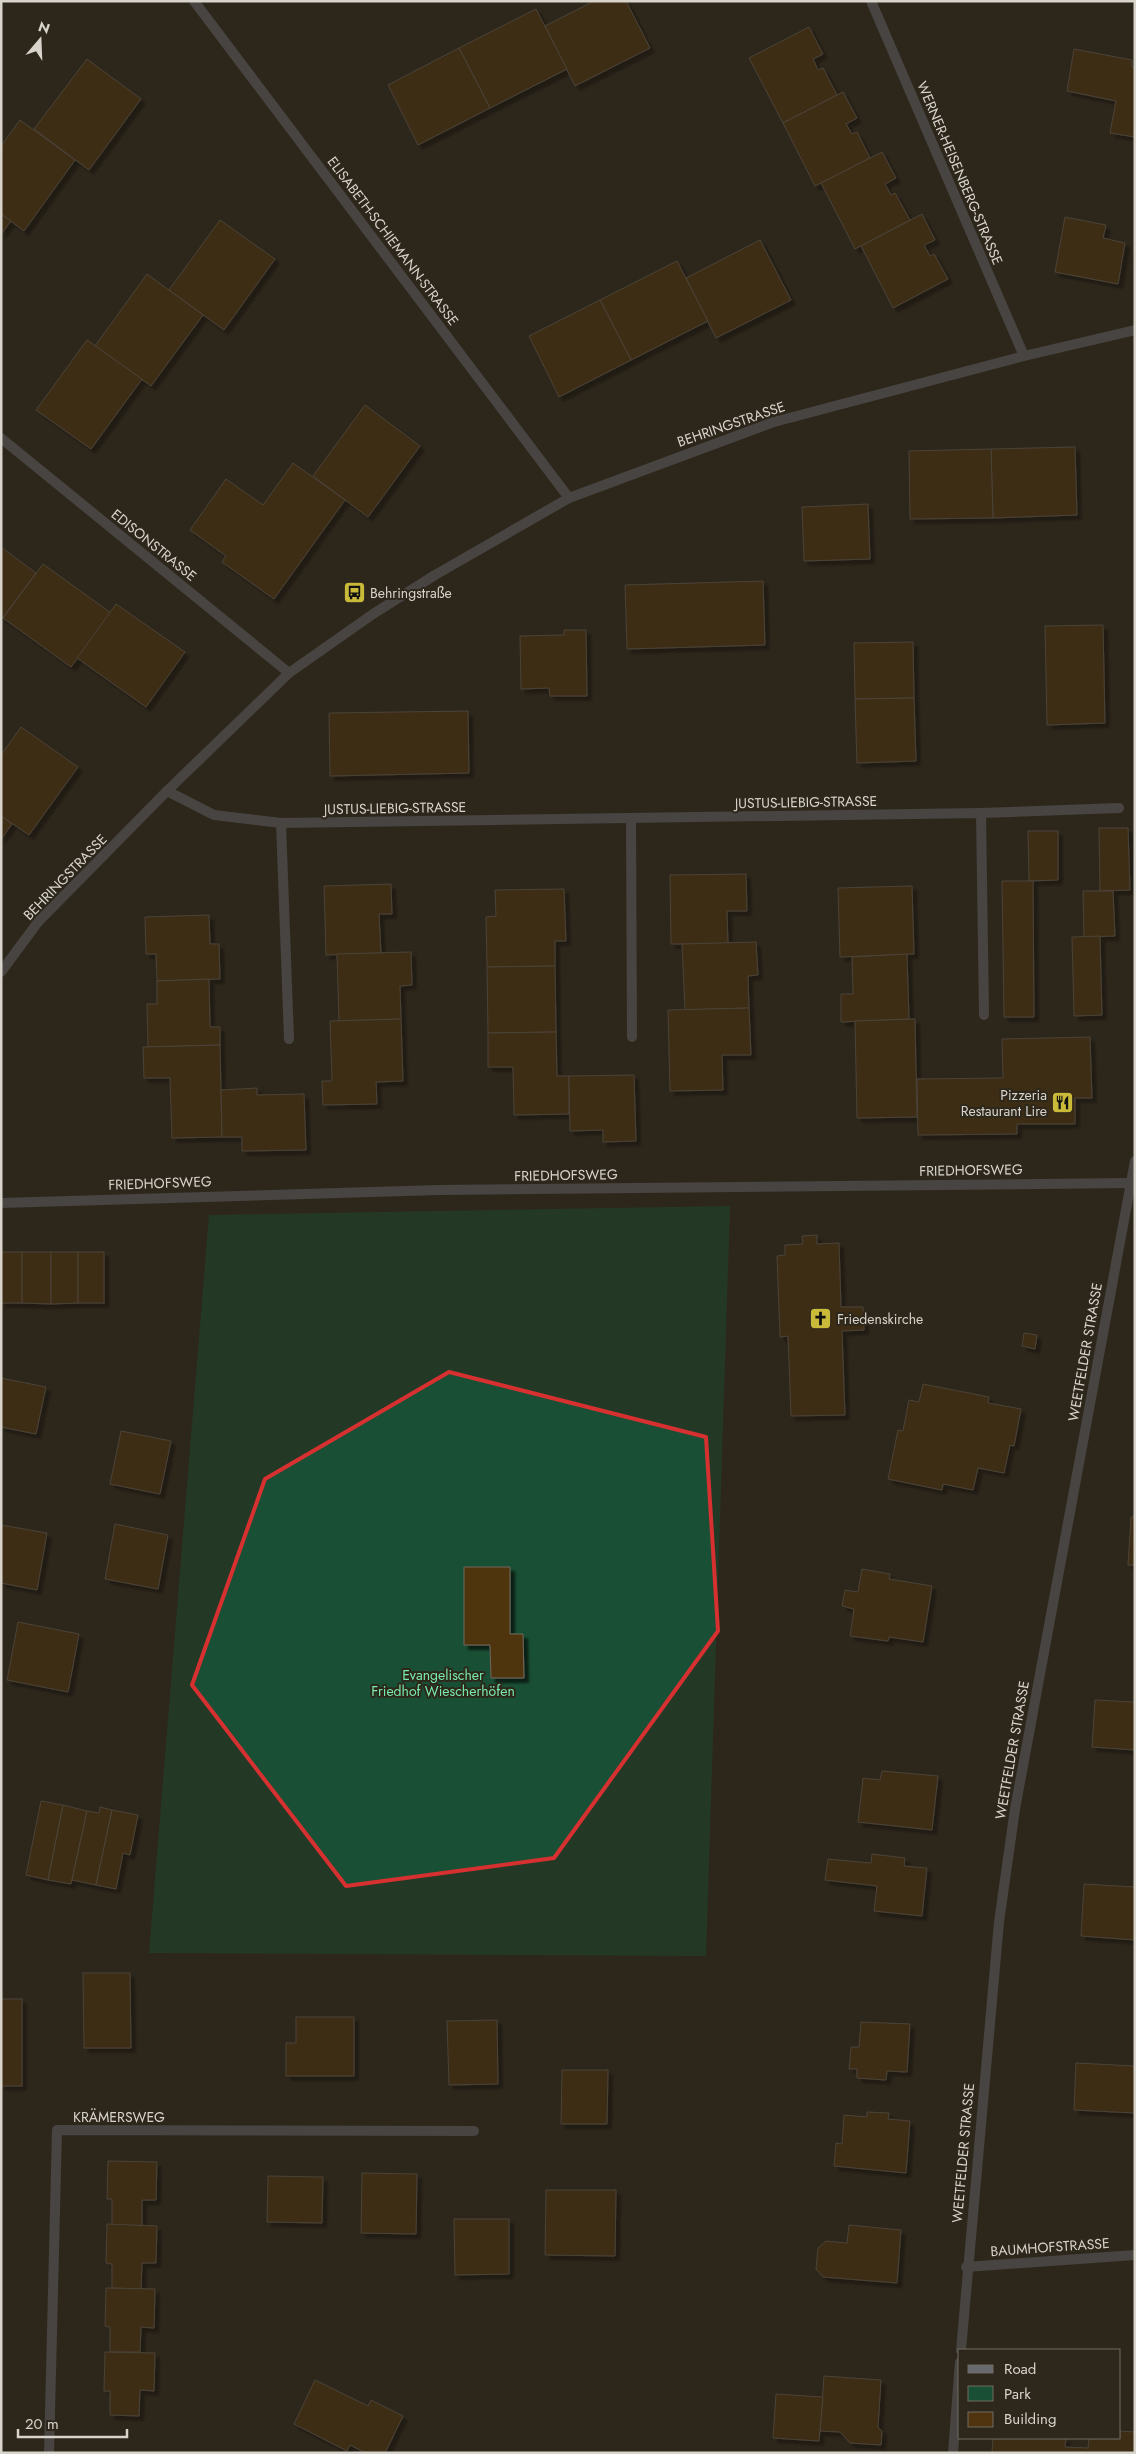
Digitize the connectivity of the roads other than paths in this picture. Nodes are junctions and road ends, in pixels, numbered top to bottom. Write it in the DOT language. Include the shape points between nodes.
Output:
graph roads {
  1 [pos="194,1"];
  2 [pos="870,1"];
  3 [pos="1135,330"];
  4 [pos="1024,356"];
  5 [pos="1,438"];
  6 [pos="570,498"];
  7 [pos="289,674"];
  8 [pos="167,791"];
  9 [pos="1119,808"];
  10 [pos="981,813"];
  11 [pos="630,818"];
  12 [pos="280,823"];
  13 [pos="1,972"];
  14 [pos="984,1015"];
  15 [pos="632,1037"];
  16 [pos="289,1039"];
  17 [pos="1135,1161"];
  18 [pos="1130,1182"];
  19 [pos="1,1203"];
  20 [pos="474,2131"];
  21 [pos="1135,2255"];
  22 [pos="966,2267"];
  23 [pos="960,2349"];
  24 [pos="958,2388"];
  25 [pos="49,2453"];
  26 [pos="953,2453"];
  1 -- 6 [label="street, ELISABETH-SCHIEMANN-STRASSE"];
  2 -- 4 [label="street, WERNER-HEISENBERG-STRASSE"];
  3 -- 4 [label="street, BEHRINGSTRASSE"];
  4 -- 6 [label="street, BEHRINGSTRASSE" via="774,422"];
  5 -- 7 [label="street, EDISONSTRASSE"];
  6 -- 7 [label="street, BEHRINGSTRASSE" via="435,575 373,614"];
  7 -- 8 [label="street, BEHRINGSTRASSE"];
  8 -- 12 [label="street, JUSTUS-LIEBIG-STRASSE" via="214,815"];
  8 -- 13 [label="street, BEHRINGSTRASSE" via="38,922"];
  9 -- 10 [label="street, JUSTUS-LIEBIG-STRASSE"];
  10 -- 11 [label="street, JUSTUS-LIEBIG-STRASSE"];
  10 -- 14 [label="street"];
  11 -- 12 [label="street, JUSTUS-LIEBIG-STRASSE"];
  11 -- 15 [label="street"];
  12 -- 16 [label="street"];
  17 -- 18 [label="street, WEETFELDER STRASSE"];
  18 -- 19 [label="street, FRIEDHOFSWEG" via="439,1190"];
  18 -- 22 [label="street, WEETFELDER STRASSE" via="1015,1809 999,1922"];
  20 -- 25 [label="street, KRÄMERSWEG" via="57,2130"];
  21 -- 22 [label="street, BAUMHOFSTRASSE"];
  22 -- 23 [label="street, WEETFELDER STRASSE"];
  24 -- 26 [label="street"];
}
